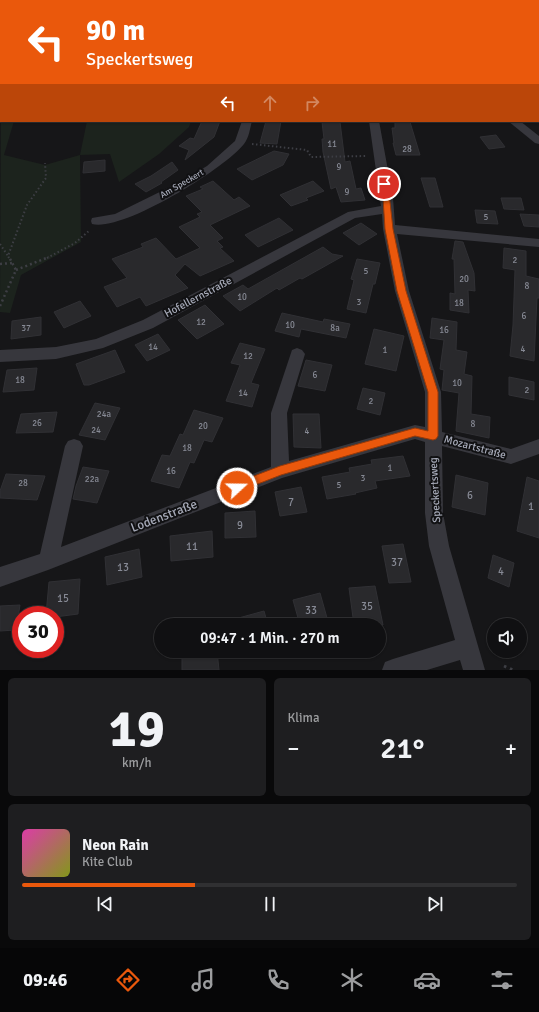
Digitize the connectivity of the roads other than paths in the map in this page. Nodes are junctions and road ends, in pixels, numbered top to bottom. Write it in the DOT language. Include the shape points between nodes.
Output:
graph roads {
  1 [pos="247,122"];
  2 [pos="374,122"];
  3 [pos="514,122"];
  4 [pos="539,141"];
  5 [pos="387,209"];
  6 [pos="97,222"];
  7 [pos="389,229"];
  8 [pos="539,243"];
  9 [pos="297,354"];
  10 [pos="0,356"];
  11 [pos="433,436"];
  12 [pos="74,446"];
  13 [pos="539,446"];
  14 [pos="280,471"];
  15 [pos="48,561"];
  16 [pos="0,577"];
  17 [pos="467,647"];
  18 [pos="393,670"];
  19 [pos="474,670"];
  1 -- 6 [label="street, Am Speckert" via="240,142 210,168 184,185 118,218"];
  2 -- 5 [label="street, Speckertsweg"];
  3 -- 4 [label="street"];
  5 -- 7 [label="street, Speckertsweg"];
  5 -- 10 [label="street, Hofellernstraße" via="352,215 148,324 98,344 56,353"];
  7 -- 8 [label="street"];
  7 -- 11 [label="street, Speckertsweg" via="402,291 433,392"];
  9 -- 14 [label="street" via="279,413"];
  11 -- 13 [label="street, Mozartstraße" via="511,457"];
  11 -- 14 [label="street, Lodenstraße" via="415,432"];
  11 -- 17 [label="street, Speckertsweg" via="434,513 439,546"];
  12 -- 15 [label="street"];
  14 -- 15 [label="street, Lodenstraße"];
  15 -- 16 [label="street, Lodenstraße"];
  17 -- 18 [label="street"];
  17 -- 19 [label="street, Speckertsweg"];
}
